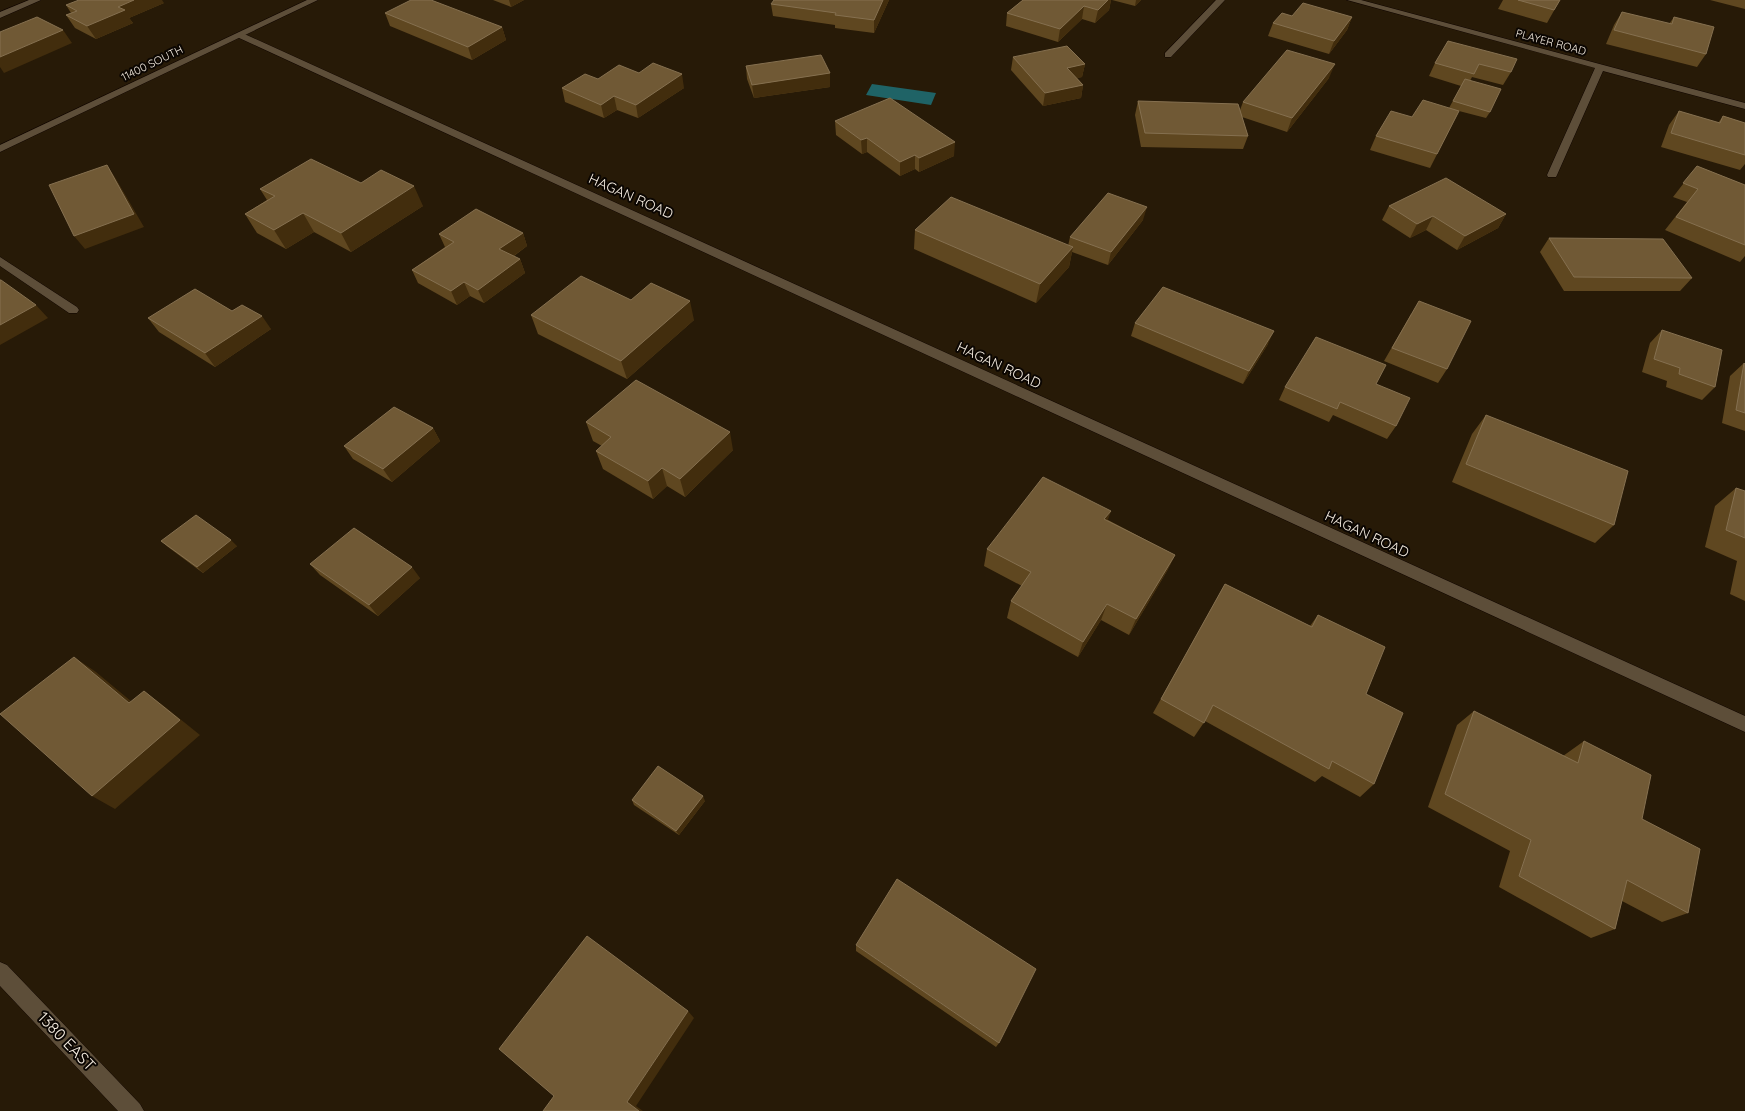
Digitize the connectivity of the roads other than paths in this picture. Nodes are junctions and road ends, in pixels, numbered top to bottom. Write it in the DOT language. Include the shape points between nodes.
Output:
graph roads {
  1 [pos="37,0"];
  2 [pos="314,0"];
  3 [pos="1221,0"];
  4 [pos="1352,0"];
  5 [pos="0,15"];
  6 [pos="240,35"];
  7 [pos="1168,55"];
  8 [pos="1600,67"];
  9 [pos="1745,106"];
  10 [pos="0,150"];
  11 [pos="1552,175"];
  12 [pos="0,261"];
  13 [pos="73,310"];
  14 [pos="1745,724"];
  15 [pos="0,972"];
  16 [pos="133,1111"];
  1 -- 5 [label="street"];
  2 -- 6 [label="street, 11400 SOUTH"];
  3 -- 7 [label="street"];
  4 -- 8 [label="street, PLAYER ROAD"];
  6 -- 10 [label="street, 11400 SOUTH"];
  6 -- 14 [label="street, HAGAN ROAD"];
  8 -- 9 [label="street, PLAYER ROAD"];
  8 -- 11 [label="street"];
  12 -- 13 [label="street"];
  15 -- 16 [label="street, 1380 EAST"];
}
